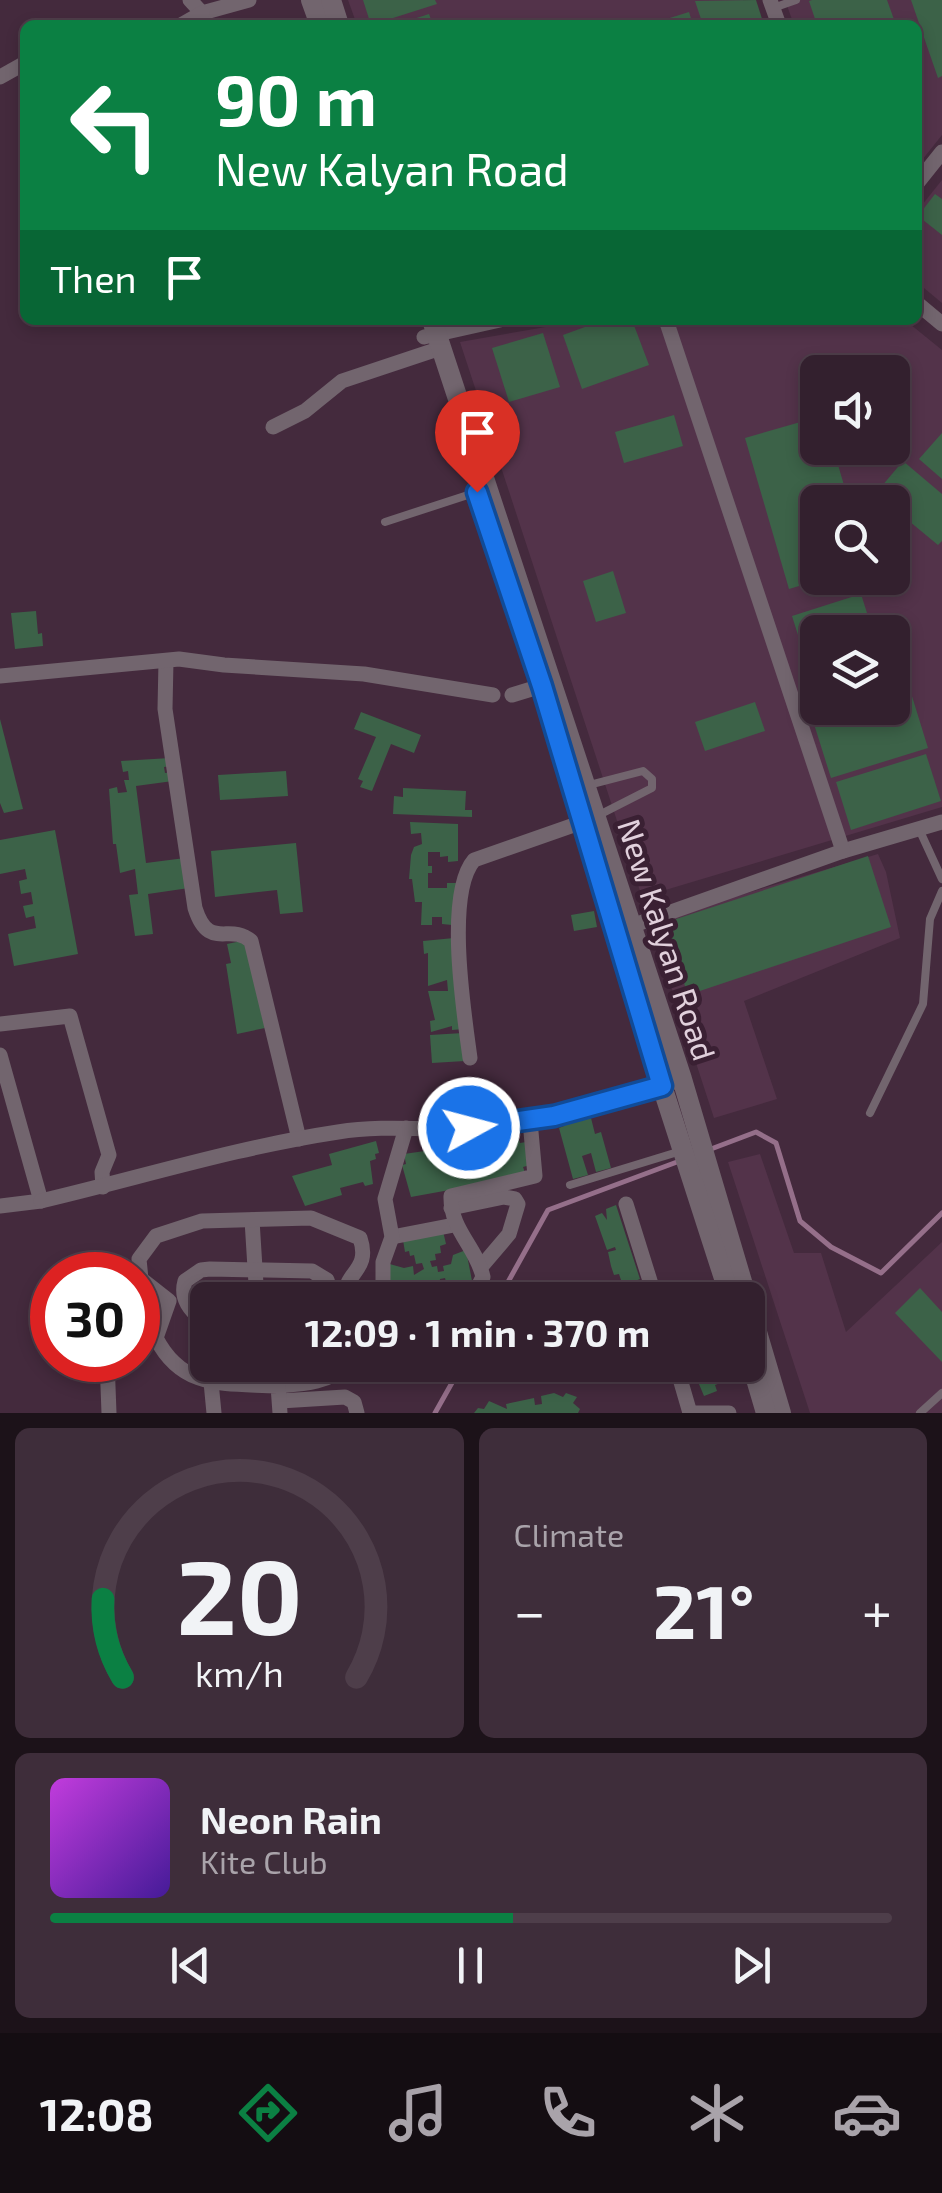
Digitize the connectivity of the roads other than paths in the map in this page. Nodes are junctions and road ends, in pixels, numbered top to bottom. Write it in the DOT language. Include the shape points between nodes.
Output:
graph roads {
  1 [pos="190,0"];
  2 [pos="249,0"];
  3 [pos="796,0"];
  4 [pos="771,4"];
  5 [pos="202,12"];
  6 [pos="189,20"];
  7 [pos="942,152"];
  8 [pos="922,177"];
  9 [pos="922,307"];
  10 [pos="942,324"];
  11 [pos="477,325"];
  12 [pos="668,325"];
  13 [pos="430,335"];
  14 [pos="273,427"];
  15 [pos="482,489"];
  16 [pos="385,522"];
  17 [pos="166,661"];
  18 [pos="0,676"];
  19 [pos="546,684"];
  20 [pos="512,694"];
  21 [pos="493,695"];
  22 [pos="584,786"];
  23 [pos="588,820"];
  24 [pos="942,822"];
  25 [pos="919,829"];
  26 [pos="843,852"];
  27 [pos="942,879"];
  28 [pos="942,891"];
  29 [pos="622,930"];
  30 [pos="0,1024"];
  31 [pos="0,1055"];
  32 [pos="470,1058"];
  33 [pos="672,1083"];
  34 [pos="870,1114"];
  35 [pos="530,1121"];
  36 [pos="406,1128"];
  37 [pos="299,1139"];
  38 [pos="682,1150"];
  39 [pos="570,1185"];
  40 [pos="102,1187"];
  41 [pos="41,1202"];
  42 [pos="626,1204"];
  43 [pos="0,1206"];
  44 [pos="451,1208"];
  45 [pos="252,1220"];
  46 [pos="454,1225"];
  47 [pos="392,1236"];
  48 [pos="481,1267"];
  49 [pos="255,1272"];
  50 [pos="256,1282"];
  51 [pos="328,1282"];
  52 [pos="347,1282"];
  53 [pos="383,1282"];
  54 [pos="480,1282"];
  55 [pos="650,1282"];
  56 [pos="725,1282"];
  57 [pos="738,1282"];
  58 [pos="177,1300"];
  59 [pos="190,1312"];
  60 [pos="765,1362"];
  61 [pos="190,1375"];
  62 [pos="108,1382"];
  63 [pos="211,1382"];
  64 [pos="320,1382"];
  65 [pos="681,1382"];
  66 [pos="757,1382"];
  67 [pos="942,1393"];
  68 [pos="280,1400"];
  69 [pos="109,1413"];
  70 [pos="214,1413"];
  71 [pos="357,1413"];
  72 [pos="690,1413"];
  73 [pos="728,1413"];
  74 [pos="766,1413"];
  75 [pos="782,1413"];
  76 [pos="920,1413"];
  1 -- 5 [label="street"];
  2 -- 5 [label="street"];
  3 -- 4 [label="lane"];
  5 -- 6 [label="street"];
  7 -- 8 [label="street"];
  9 -- 10 [label="street"];
  11 -- 13 [label="street"];
  12 -- 26 [label="street"];
  13 -- 14 [label="street" via="342,380"];
  13 -- 15 [label="street, New Kalyan Road"];
  15 -- 16 [label="lane"];
  15 -- 19 [label="street, New Kalyan Road"];
  17 -- 18 [label="street"];
  17 -- 21 [label="street" via="364,674"];
  17 -- 37 [label="street" via="167,726 195,908 210,934 242,935 251,942"];
  19 -- 20 [label="street"];
  19 -- 22 [label="street, New Kalyan Road"];
  19 -- 23 [label="street, New Kalyan Road"];
  22 -- 23 [label="street, New Kalyan Road"];
  22 -- 23 [label="lane" via="643,771 652,779 645,794"];
  23 -- 29 [label="street, New Kalyan Road"];
  23 -- 32 [label="street" via="474,860 465,870 461,986"];
  24 -- 25 [label="street"];
  25 -- 26 [label="street"];
  25 -- 27 [label="lane"];
  26 -- 29 [label="street"];
  28 -- 34 [label="lane" via="930,919 923,1004"];
  29 -- 33 [label="street, New Kalyan Road"];
  30 -- 40 [label="street" via="70,1016 109,1155"];
  31 -- 41 [label="street"];
  33 -- 35 [label="street"];
  33 -- 38 [label="street, New Kalyan Road"];
  33 -- 57 [label="street, New Kalyan Road"];
  35 -- 36 [label="street"];
  35 -- 44 [label="street" via="535,1176 454,1193"];
  36 -- 37 [label="street"];
  36 -- 47 [label="street" via="385,1200"];
  37 -- 40 [label="street"];
  38 -- 39 [label="lane"];
  38 -- 56 [label="street, New Kalyan Road"];
  40 -- 41 [label="street"];
  41 -- 43 [label="street"];
  42 -- 55 [label="street"];
  44 -- 46 [label="street"];
  44 -- 48 [label="street" via="516,1199 509,1234"];
  45 -- 49 [label="street"];
  45 -- 52 [label="street" via="311,1218 360,1238 365,1252"];
  45 -- 58 [label="street" via="202,1221 156,1236 138,1259 141,1279"];
  46 -- 47 [label="street"];
  46 -- 48 [label="street"];
  47 -- 53 [label="street"];
  48 -- 54 [label="street"];
  49 -- 50 [label="street"];
  49 -- 51 [label="street" via="312,1271"];
  49 -- 58 [label="street" via="201,1270 185,1281"];
  58 -- 59 [label="street"];
  58 -- 61 [label="street" via="156,1338 165,1356"];
  60 -- 75 [label="street, New Kalyan Road"];
  62 -- 69 [label="street"];
  63 -- 68 [label="street"];
  63 -- 70 [label="street"];
  64 -- 68 [label="street"];
  65 -- 72 [label="street"];
  66 -- 74 [label="street"];
  67 -- 76 [label="lane"];
  68 -- 71 [label="street" via="350,1398"];
  72 -- 73 [label="street"];
}
